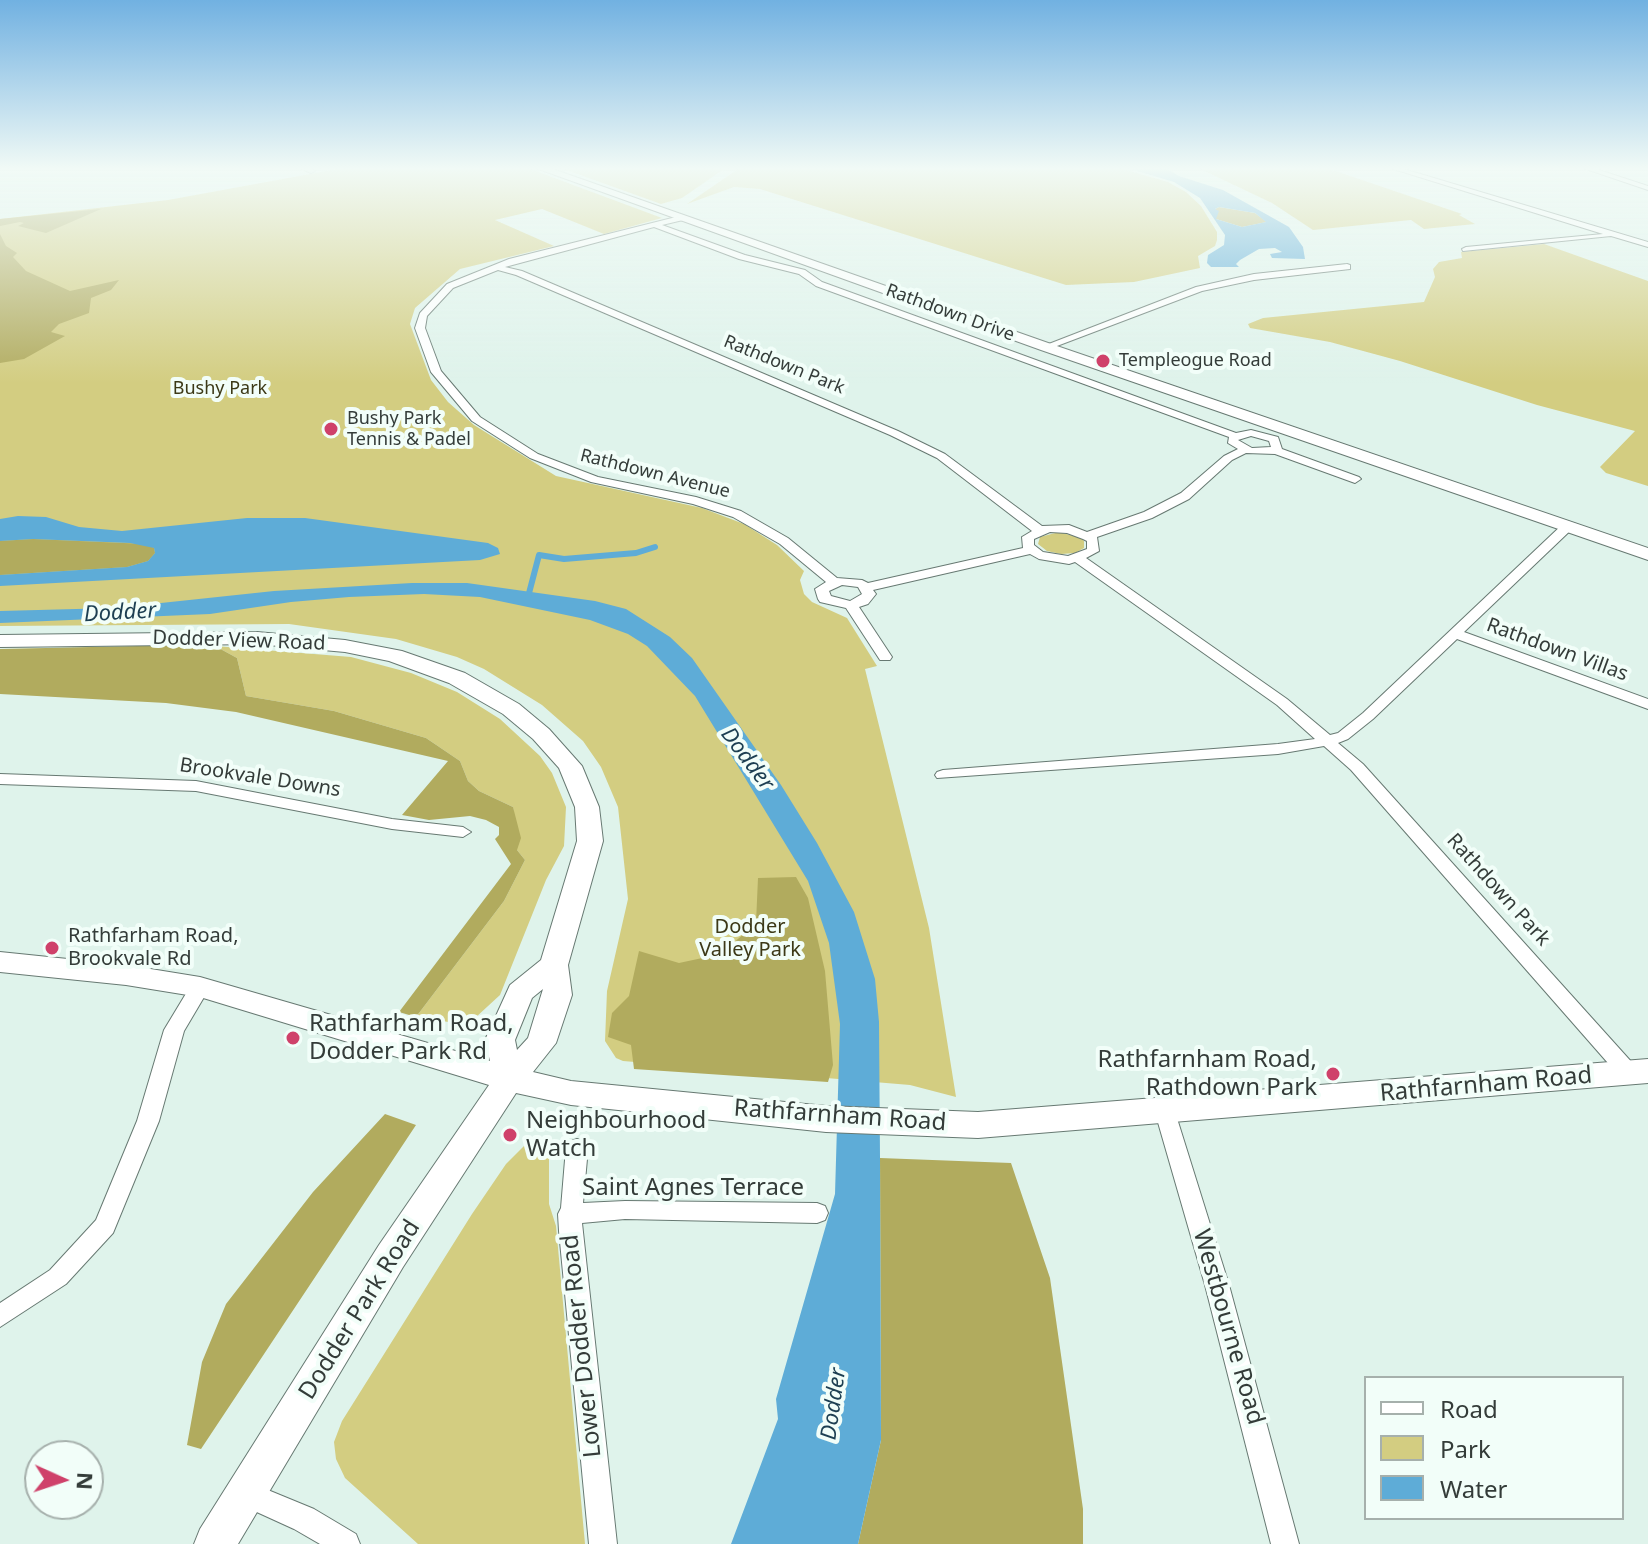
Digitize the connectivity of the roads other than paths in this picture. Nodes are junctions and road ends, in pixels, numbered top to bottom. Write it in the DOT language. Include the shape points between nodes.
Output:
graph roads {
  1 [pos="602,239"];
  2 [pos="693,239"];
  3 [pos="740,239"];
  4 [pos="1573,239"];
  5 [pos="1466,249"];
  6 [pos="497,267"];
  7 [pos="1347,267"];
  8 [pos="1046,347"];
  9 [pos="1235,436"];
  10 [pos="1244,450"];
  11 [pos="1274,450"];
  12 [pos="1355,479"];
  13 [pos="1568,526"];
  14 [pos="1039,530"];
  15 [pos="1087,536"];
  16 [pos="1032,550"];
  17 [pos="1648,554"];
  18 [pos="1079,559"];
  19 [pos="834,582"];
  20 [pos="866,588"];
  21 [pos="851,605"];
  22 [pos="1453,633"];
  23 [pos="0,641"];
  24 [pos="885,657"];
  25 [pos="1648,704"];
  26 [pos="1329,741"];
  27 [pos="943,775"];
  28 [pos="0,779"];
  29 [pos="463,832"];
  30 [pos="0,962"];
  31 [pos="200,987"];
  32 [pos="1638,1072"];
  33 [pos="509,1079"];
  34 [pos="1165,1112"];
  35 [pos="577,1148"];
  36 [pos="817,1213"];
  37 [pos="569,1214"];
  38 [pos="0,1316"];
  39 [pos="246,1494"];
  40 [pos="215,1544"];
  41 [pos="346,1544"];
  42 [pos="603,1544"];
  43 [pos="1285,1544"];
  1 -- 6 [label="street, Rathdown Avenue"];
  2 -- 9 [label="street, Rathdown Drive" via="802,272 819,284"];
  3 -- 8 [label="main road"];
  4 -- 5 [label="street"];
  6 -- 14 [label="street, Rathdown Park" via="894,433 941,456"];
  6 -- 19 [label="street, Rathdown Avenue" via="450,286 423,315 420,328 436,372 476,419 565,470 737,514 784,541"];
  7 -- 8 [label="street" via="1199,289"];
  8 -- 13 [label="main road"];
  9 -- 10 [label="street" via="1234,445"];
  9 -- 11 [label="street, Rathdown Drive" via="1270,437 1279,445"];
  10 -- 11 [label="street, Rathdown Drive"];
  10 -- 15 [label="street" via="1185,496"];
  11 -- 12 [label="street, Rathdown Drive"];
  13 -- 17 [label="main road"];
  13 -- 22 [label="street"];
  14 -- 15 [label="street" via="1069,529"];
  14 -- 16 [label="street" via="1028,537"];
  15 -- 18 [label="street" via="1093,540 1093,551"];
  16 -- 18 [label="street, Rathdown Park" via="1048,558"];
  16 -- 20 [label="street"];
  18 -- 26 [label="street, Rathdown Park"];
  19 -- 20 [label="street, Rathdown Avenue" via="856,582"];
  19 -- 21 [label="street" via="822,589 822,596"];
  20 -- 21 [label="street" via="867,598"];
  21 -- 24 [label="street"];
  22 -- 25 [label="street, Rathdown Villas"];
  22 -- 26 [label="street" via="1368,716"];
  23 -- 33 [label="main road, Dodder View Road" via="221,637 319,643 416,662 495,698 526,721 577,779 587,807 590,841 554,965 558,995 541,1043"];
  26 -- 27 [label="street"];
  26 -- 32 [label="street, Rathdown Park"];
  28 -- 29 [label="street, Brookvale Downs" via="196,786 392,824"];
  30 -- 31 [label="main road, Rathfarnham Road"];
  31 -- 33 [label="main road, Rathfarnham Road"];
  31 -- 38 [label="street" via="174,1030 148,1121 105,1226 58,1277"];
  32 -- 34 [label="main road, Rathfarnham Road"];
  33 -- 34 [label="main road, Rathfarnham Road" via="592,1096 902,1123 1032,1123"];
  33 -- 39 [label="main road, Dodder Park Road" via="391,1256"];
  34 -- 43 [label="street, Westbourne Road"];
  35 -- 37 [label="street, Lower Dodder Road"];
  36 -- 37 [label="street, Saint Agnes Terrace"];
  37 -- 42 [label="street, Lower Dodder Road"];
  39 -- 40 [label="main road, Dodder Park Road"];
  39 -- 41 [label="street"];
}
